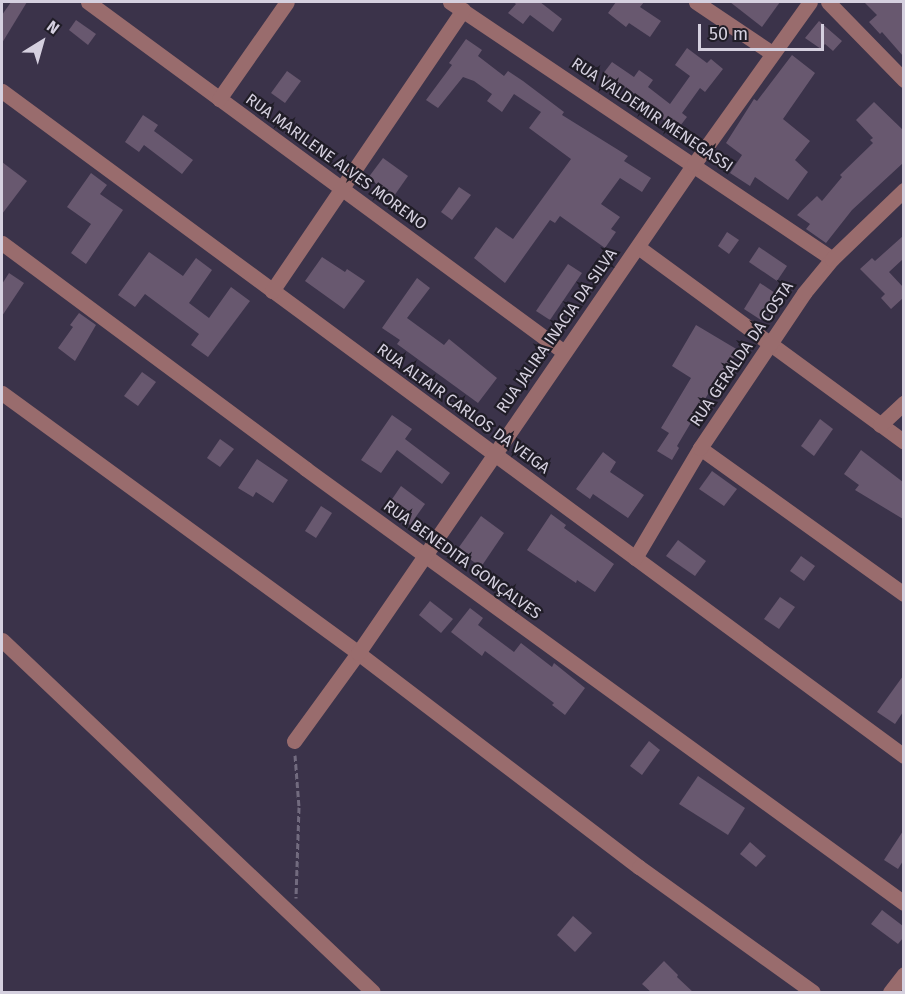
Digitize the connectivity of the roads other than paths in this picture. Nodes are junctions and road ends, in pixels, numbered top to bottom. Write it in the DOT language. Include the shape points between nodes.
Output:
graph roads {
  1 [pos="90,2"];
  2 [pos="286,2"];
  3 [pos="696,2"];
  4 [pos="810,2"];
  5 [pos="828,2"];
  6 [pos="457,6"];
  7 [pos="772,52"];
  8 [pos="903,80"];
  9 [pos="2,90"];
  10 [pos="219,99"];
  11 [pos="694,164"];
  12 [pos="342,189"];
  13 [pos="903,190"];
  14 [pos="2,243"];
  15 [pos="638,247"];
  16 [pos="832,259"];
  17 [pos="272,291"];
  18 [pos="769,342"];
  19 [pos="564,352"];
  20 [pos="2,393"];
  21 [pos="903,403"];
  22 [pos="880,425"];
  23 [pos="903,442"];
  24 [pos="700,448"];
  25 [pos="493,454"];
  26 [pos="425,555"];
  27 [pos="635,558"];
  28 [pos="903,594"];
  29 [pos="2,640"];
  30 [pos="358,653"];
  31 [pos="294,741"];
  32 [pos="903,756"];
  33 [pos="903,903"];
  34 [pos="903,974"];
  35 [pos="373,993"];
  36 [pos="813,993"];
  37 [pos="890,993"];
  1 -- 10 [label="street, RUA MARILENE ALVES MORENO"];
  2 -- 10 [label="street"];
  3 -- 7 [label="street"];
  4 -- 7 [label="street, RUA JALIRA INACIA DA SILVA"];
  5 -- 8 [label="street"];
  6 -- 11 [label="street, RUA VALDEMIR MENEGASSI"];
  6 -- 12 [label="street"];
  7 -- 11 [label="street, RUA JALIRA INACIA DA SILVA"];
  9 -- 17 [label="street, RUA ALTAIR CARLOS DA VEIGA"];
  10 -- 12 [label="street, RUA MARILENE ALVES MORENO"];
  11 -- 15 [label="street, RUA JALIRA INACIA DA SILVA"];
  11 -- 16 [label="street, RUA VALDEMIR MENEGASSI"];
  12 -- 17 [label="street"];
  12 -- 19 [label="street, RUA MARILENE ALVES MORENO"];
  13 -- 16 [label="street, RUA GERALDA DA COSTA"];
  14 -- 26 [label="street, RUA BENEDITA GONÇALVES"];
  15 -- 18 [label="street"];
  15 -- 19 [label="street, RUA JALIRA INACIA DA SILVA"];
  16 -- 18 [label="street, RUA GERALDA DA COSTA"];
  17 -- 25 [label="street, RUA ALTAIR CARLOS DA VEIGA"];
  18 -- 22 [label="street"];
  18 -- 24 [label="street, RUA GERALDA DA COSTA"];
  19 -- 25 [label="street, RUA JALIRA INACIA DA SILVA"];
  20 -- 30 [label="street"];
  21 -- 22 [label="street"];
  22 -- 23 [label="street"];
  24 -- 27 [label="street, RUA GERALDA DA COSTA"];
  24 -- 28 [label="street"];
  25 -- 26 [label="street, RUA JALIRA INACIA DA SILVA"];
  25 -- 27 [label="street, RUA ALTAIR CARLOS DA VEIGA"];
  26 -- 30 [label="street, RUA JALIRA INACIA DA SILVA"];
  26 -- 33 [label="street, RUA BENEDITA GONÇALVES"];
  27 -- 32 [label="street, RUA ALTAIR CARLOS DA VEIGA"];
  29 -- 35 [label="street"];
  30 -- 31 [label="street, RUA JALIRA INACIA DA SILVA"];
  30 -- 36 [label="street" via="639,867"];
  34 -- 37 [label="street"];
}
